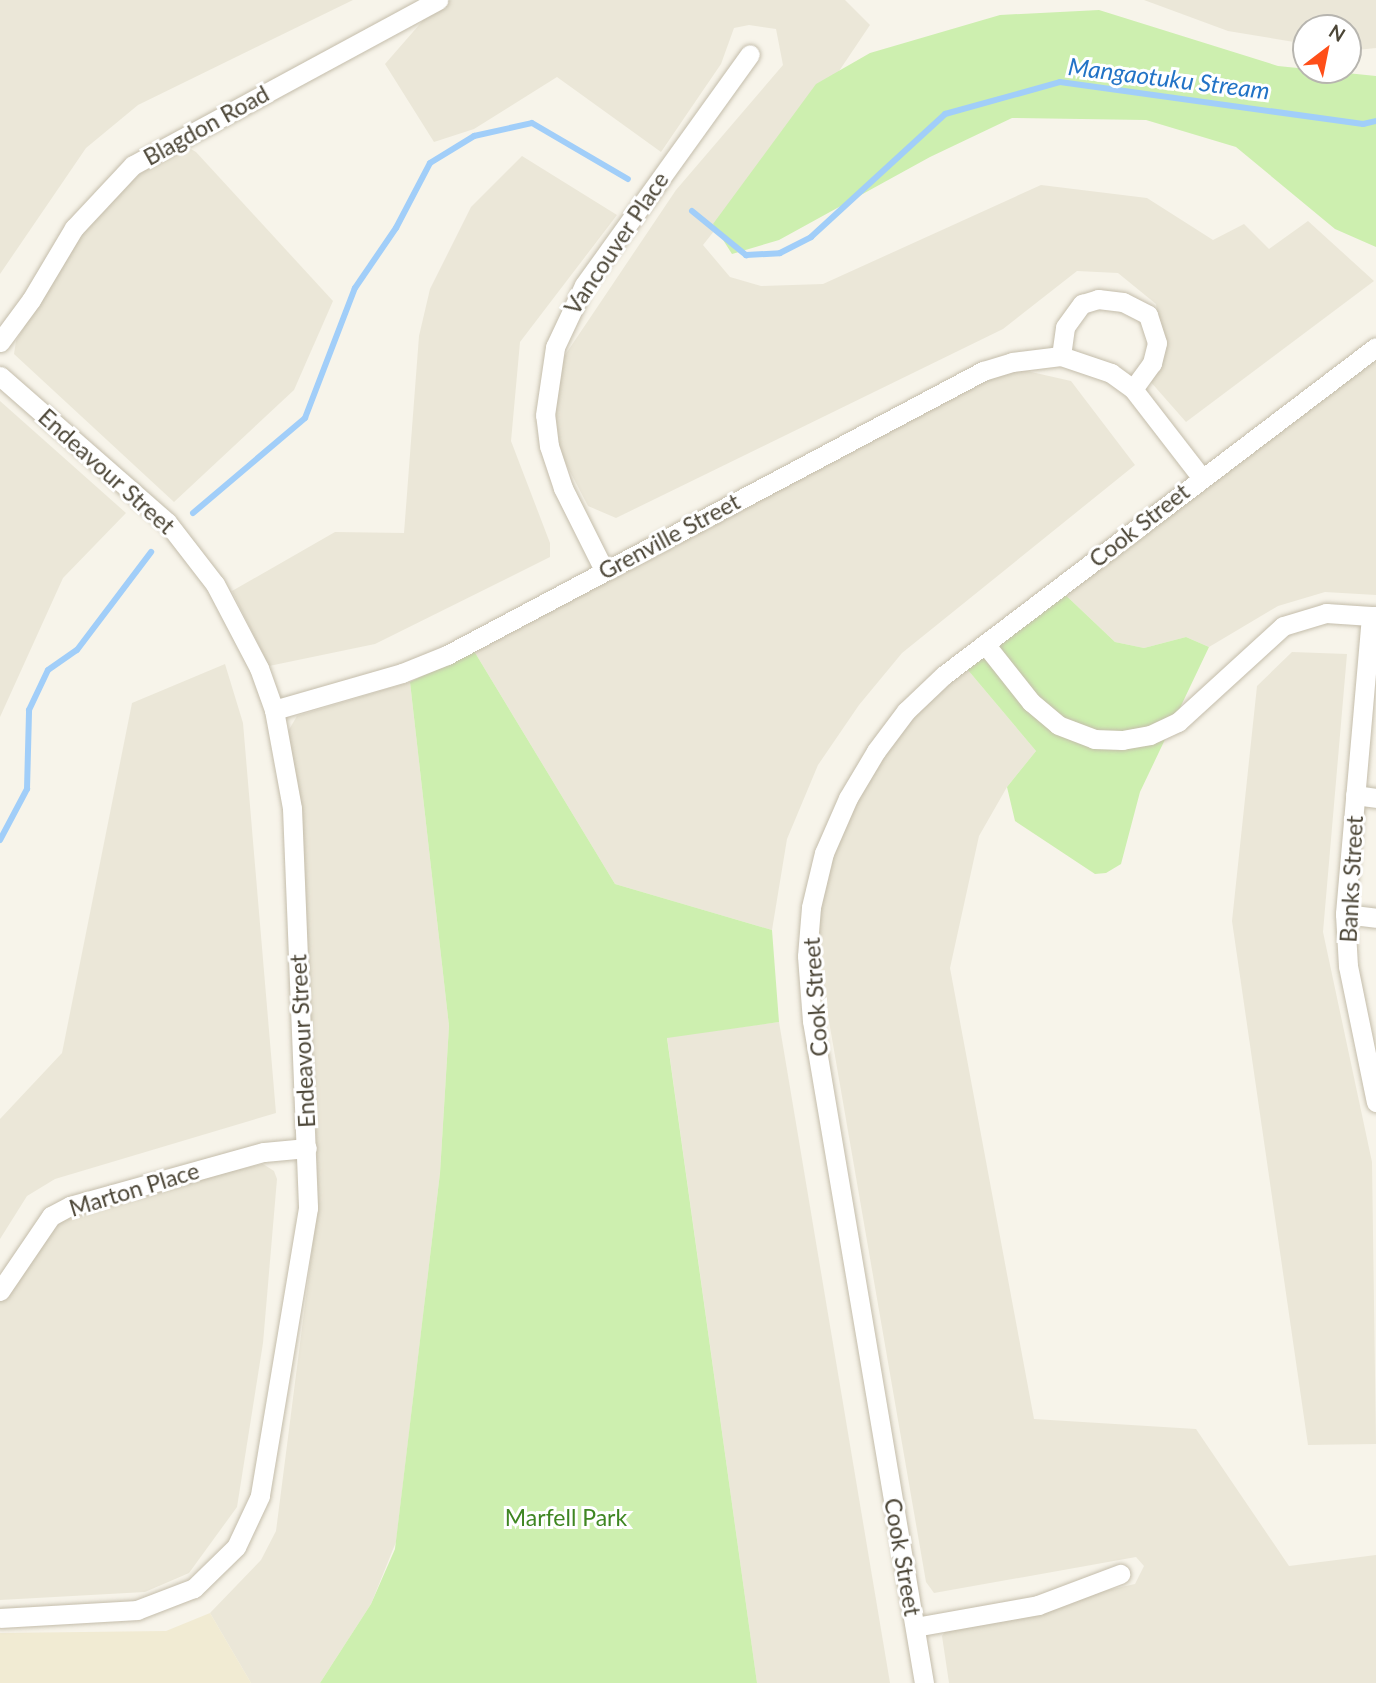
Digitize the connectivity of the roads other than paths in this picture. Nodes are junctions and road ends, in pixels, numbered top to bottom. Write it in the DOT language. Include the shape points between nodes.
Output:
graph roads {
  1 [pos="438,0"];
  2 [pos="750,54"];
  3 [pos="0,342"];
  4 [pos="1376,347"];
  5 [pos="1061,356"];
  6 [pos="0,376"];
  7 [pos="1133,389"];
  8 [pos="1201,477"];
  9 [pos="604,570"];
  10 [pos="1373,616"];
  11 [pos="985,644"];
  12 [pos="274,710"];
  13 [pos="1356,795"];
  14 [pos="1376,798"];
  15 [pos="1345,914"];
  16 [pos="1376,918"];
  17 [pos="1376,1102"];
  18 [pos="307,1148"];
  19 [pos="0,1291"];
  20 [pos="1120,1574"];
  21 [pos="0,1618"];
  22 [pos="915,1627"];
  23 [pos="925,1683"];
  1 -- 3 [label="street, Blagdon Road" via="133,165 74,228"];
  2 -- 9 [label="street, Vancouver Place" via="584,285 555,346 545,415 550,446 563,488"];
  4 -- 8 [label="street, Cook Street"];
  5 -- 7 [label="street, Grenville Street" via="1111,373"];
  5 -- 7 [label="street" via="1065,327 1083,304 1098,299 1123,302 1148,315 1157,343 1152,363"];
  5 -- 9 [label="street, Grenville Street" via="1012,362 983,372"];
  6 -- 12 [label="street, Endeavour Street" via="167,522 215,584 241,628"];
  7 -- 8 [label="street, Grenville Street"];
  8 -- 11 [label="street, Cook Street"];
  9 -- 12 [label="street, Grenville Street" via="447,655 402,673"];
  10 -- 11 [label="street" via="1326,613 1283,626 1178,722 1150,735 1122,740 1094,739 1058,725 1031,702"];
  10 -- 13 [label="street, Banks Street"];
  11 -- 22 [label="street, Cook Street" via="906,711 848,798 824,853 811,907 807,956 812,1021"];
  12 -- 18 [label="street, Endeavour Street" via="292,808"];
  13 -- 14 [label="street"];
  13 -- 15 [label="street, Banks Street"];
  15 -- 16 [label="street"];
  15 -- 17 [label="street, Banks Street" via="1348,966"];
  18 -- 19 [label="street, Marton Place" via="264,1152 70,1206 51,1216 36,1234"];
  18 -- 21 [label="street, Endeavour Street" via="308,1208 260,1496 236,1547 194,1588 137,1610"];
  20 -- 22 [label="street" via="1038,1605"];
  22 -- 23 [label="street, Cook Street"];
}
